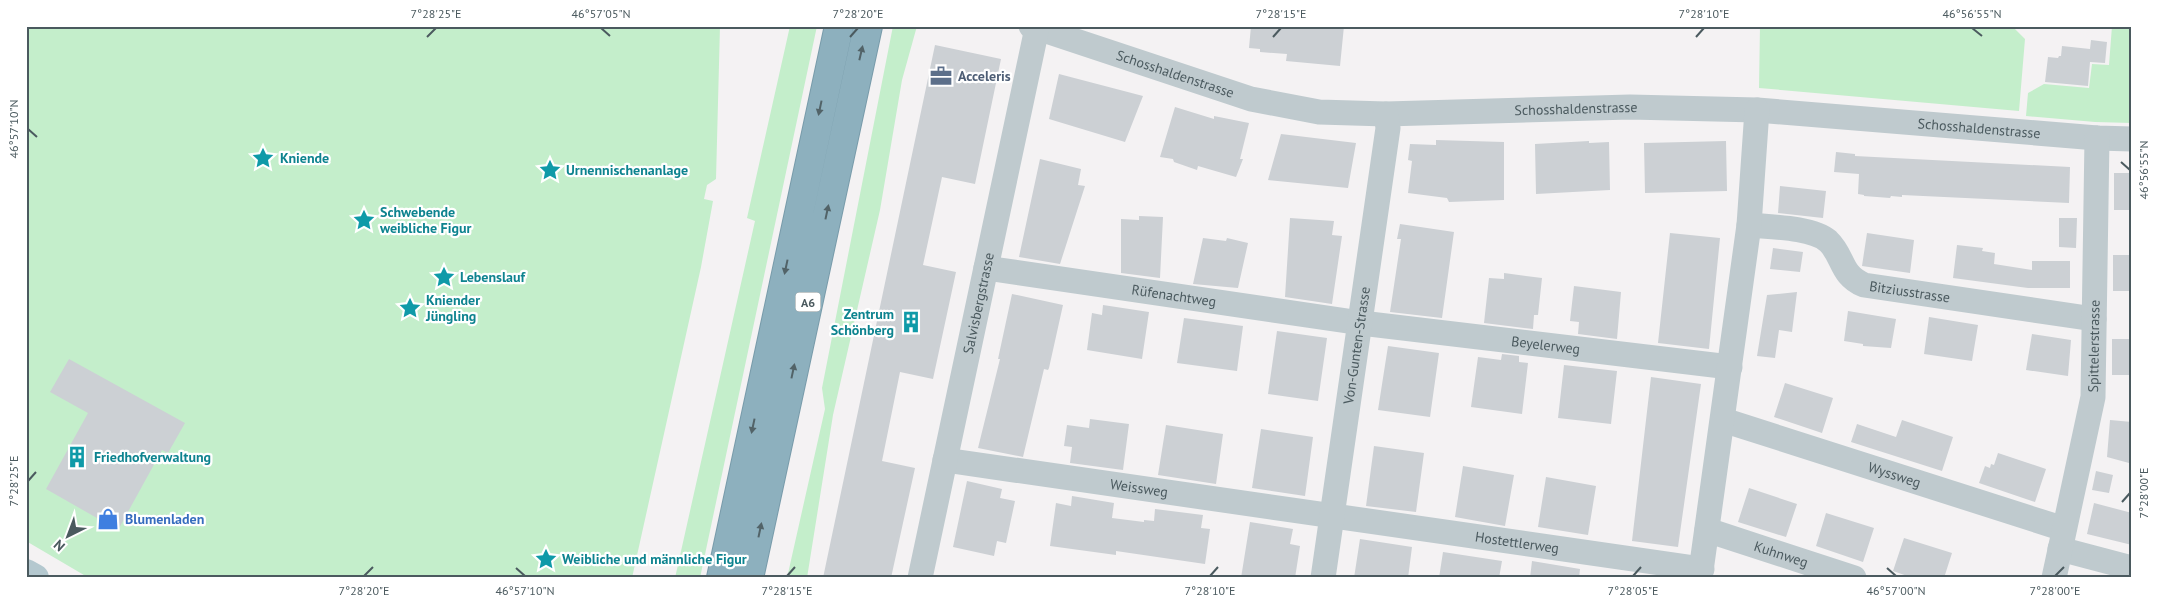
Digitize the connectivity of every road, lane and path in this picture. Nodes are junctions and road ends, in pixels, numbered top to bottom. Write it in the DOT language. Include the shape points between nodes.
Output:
graph roads {
  1 [pos="839,26"];
  2 [pos="868,26"];
  3 [pos="1034,27"];
  4 [pos="1757,110"];
  5 [pos="1386,114"];
  6 [pos="2096,138"];
  7 [pos="2132,139"];
  8 [pos="1749,225"];
  9 [pos="986,268"];
  10 [pos="2094,319"];
  11 [pos="1361,322"];
  12 [pos="1730,367"];
  13 [pos="1723,420"];
  14 [pos="945,460"];
  15 [pos="1332,516"];
  16 [pos="1707,530"];
  17 [pos="2062,539"];
  18 [pos="2132,568"];
  19 [pos="26,573"];
  20 [pos="1701,574"];
  21 [pos="35,578"];
  22 [pos="721,578"];
  23 [pos="749,578"];
  24 [pos="920,578"];
  25 [pos="1323,578"];
  26 [pos="1854,578"];
  27 [pos="2054,578"];
  1 -- 22 [label="highway, A6, one-way"];
  23 -- 2 [label="highway, A6, one-way"];
  3 -- 5 [label="street, Schosshaldenstrasse" via="1251,99 1319,112"];
  3 -- 9 [label="street, Salvisbergstrasse"];
  4 -- 5 [label="street, Schosshaldenstrasse" via="1630,107"];
  4 -- 6 [label="street, Schosshaldenstrasse"];
  4 -- 8 [label="street"];
  5 -- 11 [label="street, Von-Gunten-Strasse" via="1388,128"];
  6 -- 7 [label="street, Schosshaldenstrasse"];
  6 -- 10 [label="street, Spittelerstrasse"];
  8 -- 10 [label="street, Bitziusstrasse" via="1822,237 1833,248 1847,274 1864,285"];
  8 -- 12 [label="street"];
  9 -- 11 [label="street, Rüfenachtweg"];
  9 -- 14 [label="street, Salvisbergstrasse"];
  10 -- 17 [label="street, Spittelerstrasse" via="2091,408"];
  11 -- 12 [label="street, Beyelerweg"];
  11 -- 15 [label="street, Von-Gunten-Strasse"];
  12 -- 13 [label="street"];
  13 -- 16 [label="street"];
  13 -- 17 [label="street, Wyssweg"];
  14 -- 15 [label="street, Weissweg"];
  14 -- 24 [label="street, Salvisbergstrasse"];
  15 -- 20 [label="street, Hostettlerweg"];
  15 -- 25 [label="street, Von-Gunten-Strasse"];
  16 -- 20 [label="street"];
  16 -- 26 [label="street, Kuhnweg"];
  17 -- 18 [label="street"];
  17 -- 27 [label="street, Spittelerstrasse"];
  19 -- 21 [label="main road"];
}
